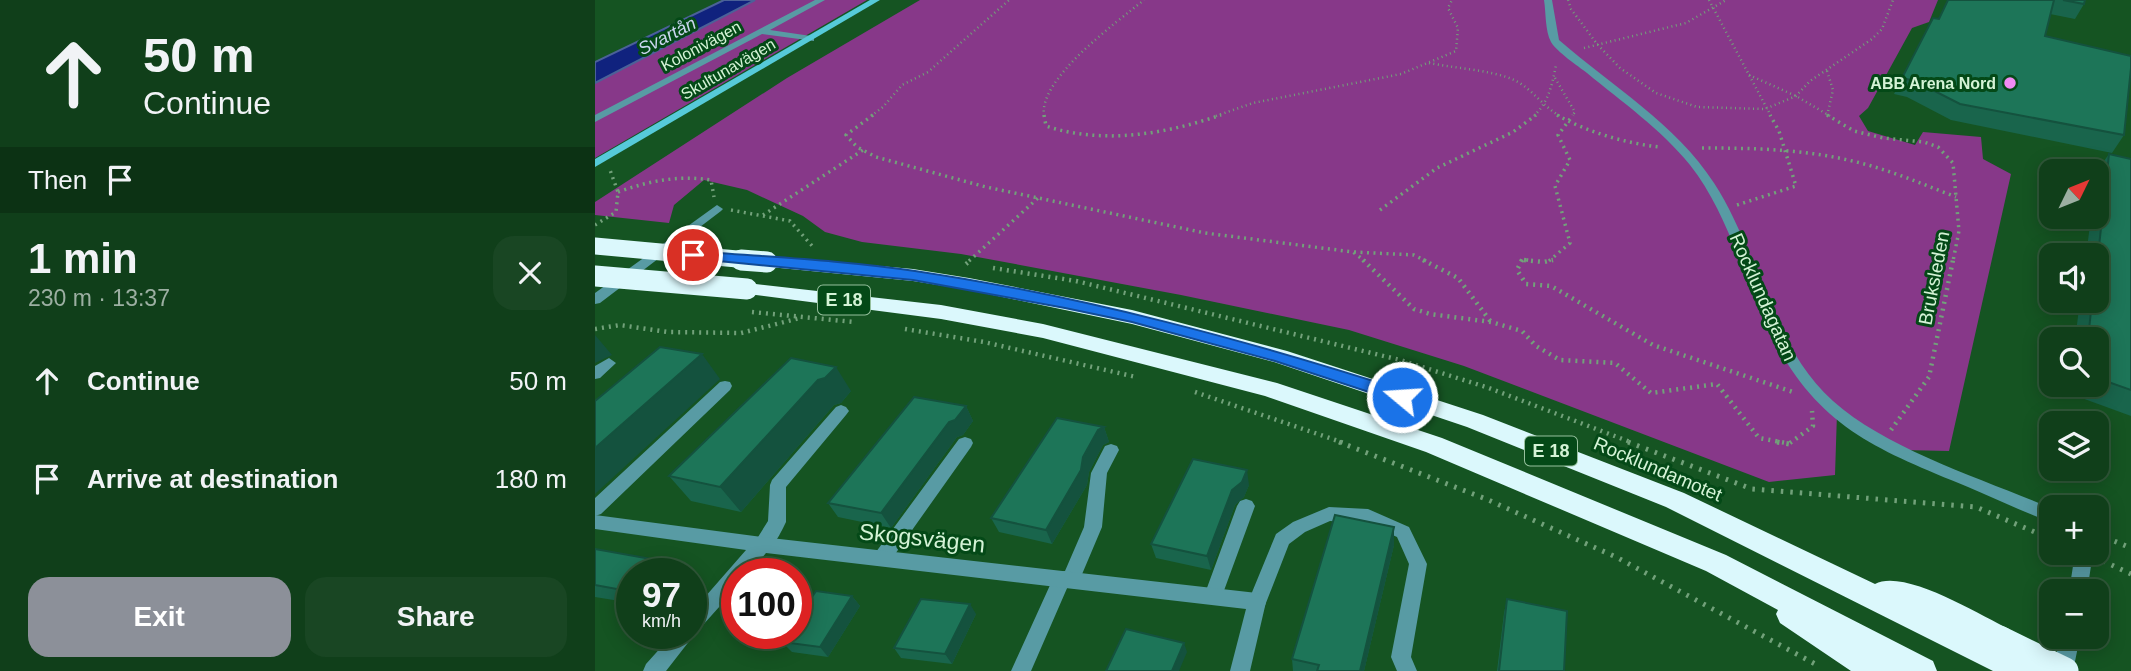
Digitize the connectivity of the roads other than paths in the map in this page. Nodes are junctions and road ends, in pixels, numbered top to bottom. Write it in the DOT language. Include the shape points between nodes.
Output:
graph roads {
  1 [pos="821,0"];
  2 [pos="876,0"];
  3 [pos="1548,0"];
  4 [pos="763,32"];
  5 [pos="811,39"];
  6 [pos="595,118"];
  7 [pos="595,164"];
  8 [pos="717,209"];
  9 [pos="595,246"];
  10 [pos="595,276"];
  11 [pos="595,300"];
  12 [pos="610,363"];
  13 [pos="595,374"];
  14 [pos="725,386"];
  15 [pos="841,411"];
  16 [pos="965,443"];
  17 [pos="1111,450"];
  18 [pos="1246,506"];
  19 [pos="595,509"];
  20 [pos="2039,510"];
  21 [pos="595,522"];
  22 [pos="762,545"];
  23 [pos="882,558"];
  24 [pos="1716,563"];
  25 [pos="1066,579"];
  26 [pos="1213,596"];
  27 [pos="1250,601"];
  28 [pos="707,609"];
  29 [pos="672,649"];
  30 [pos="2068,649"];
  31 [pos="2007,656"];
  32 [pos="653,671"];
  33 [pos="1021,671"];
  34 [pos="1240,671"];
  35 [pos="1408,671"];
  36 [pos="1877,671"];
  37 [pos="1922,671"];
  38 [pos="2064,671"];
  1 -- 4 [label="street, Kolonivägen"];
  2 -- 5 [label="street, Skultunavägen"];
  3 -- 20 [label="street, Rocklundagatan" via="1555,41 1652,119 1708,183 1796,370 1826,404 1882,442"];
  4 -- 5 [label="street"];
  4 -- 6 [label="street, Kolonivägen"];
  5 -- 7 [label="street, Skultunavägen"];
  8 -- 11 [label="street"];
  9 -- 31 [label="highway, Rocklundamotet / E 18, bridge" via="913,275 1132,317 1240,346 1488,426 1675,500"];
  10 -- 24 [label="highway, E 18, bridge" via="941,312 1124,351 1269,389 1434,445"];
  12 -- 13 [label="street"];
  14 -- 19 [label="street"];
  15 -- 22 [label="street" via="778,485 777,522"];
  16 -- 23 [label="street"];
  17 -- 25 [label="street" via="1099,473 1093,527"];
  18 -- 26 [label="street"];
  21 -- 22 [label="street, Skogsvägen"];
  22 -- 23 [label="street, Skogsvägen"];
  22 -- 28 [label="street"];
  23 -- 25 [label="street, Skogsvägen"];
  24 -- 36 [label="highway, E 18"];
  24 -- 37 [label="highway, E 18"];
  25 -- 26 [label="street, Skogsvägen"];
  25 -- 33 [label="street"];
  26 -- 27 [label="street, Skogsvägen"];
  27 -- 34 [label="street"];
  27 -- 35 [label="street" via="1282,539 1329,514 1369,516 1403,533 1419,564 1401,657"];
  29 -- 32 [label="street"];
  30 -- 38 [label="street"];
  31 -- 38 [label="highway, E 18, bridge"];
}
